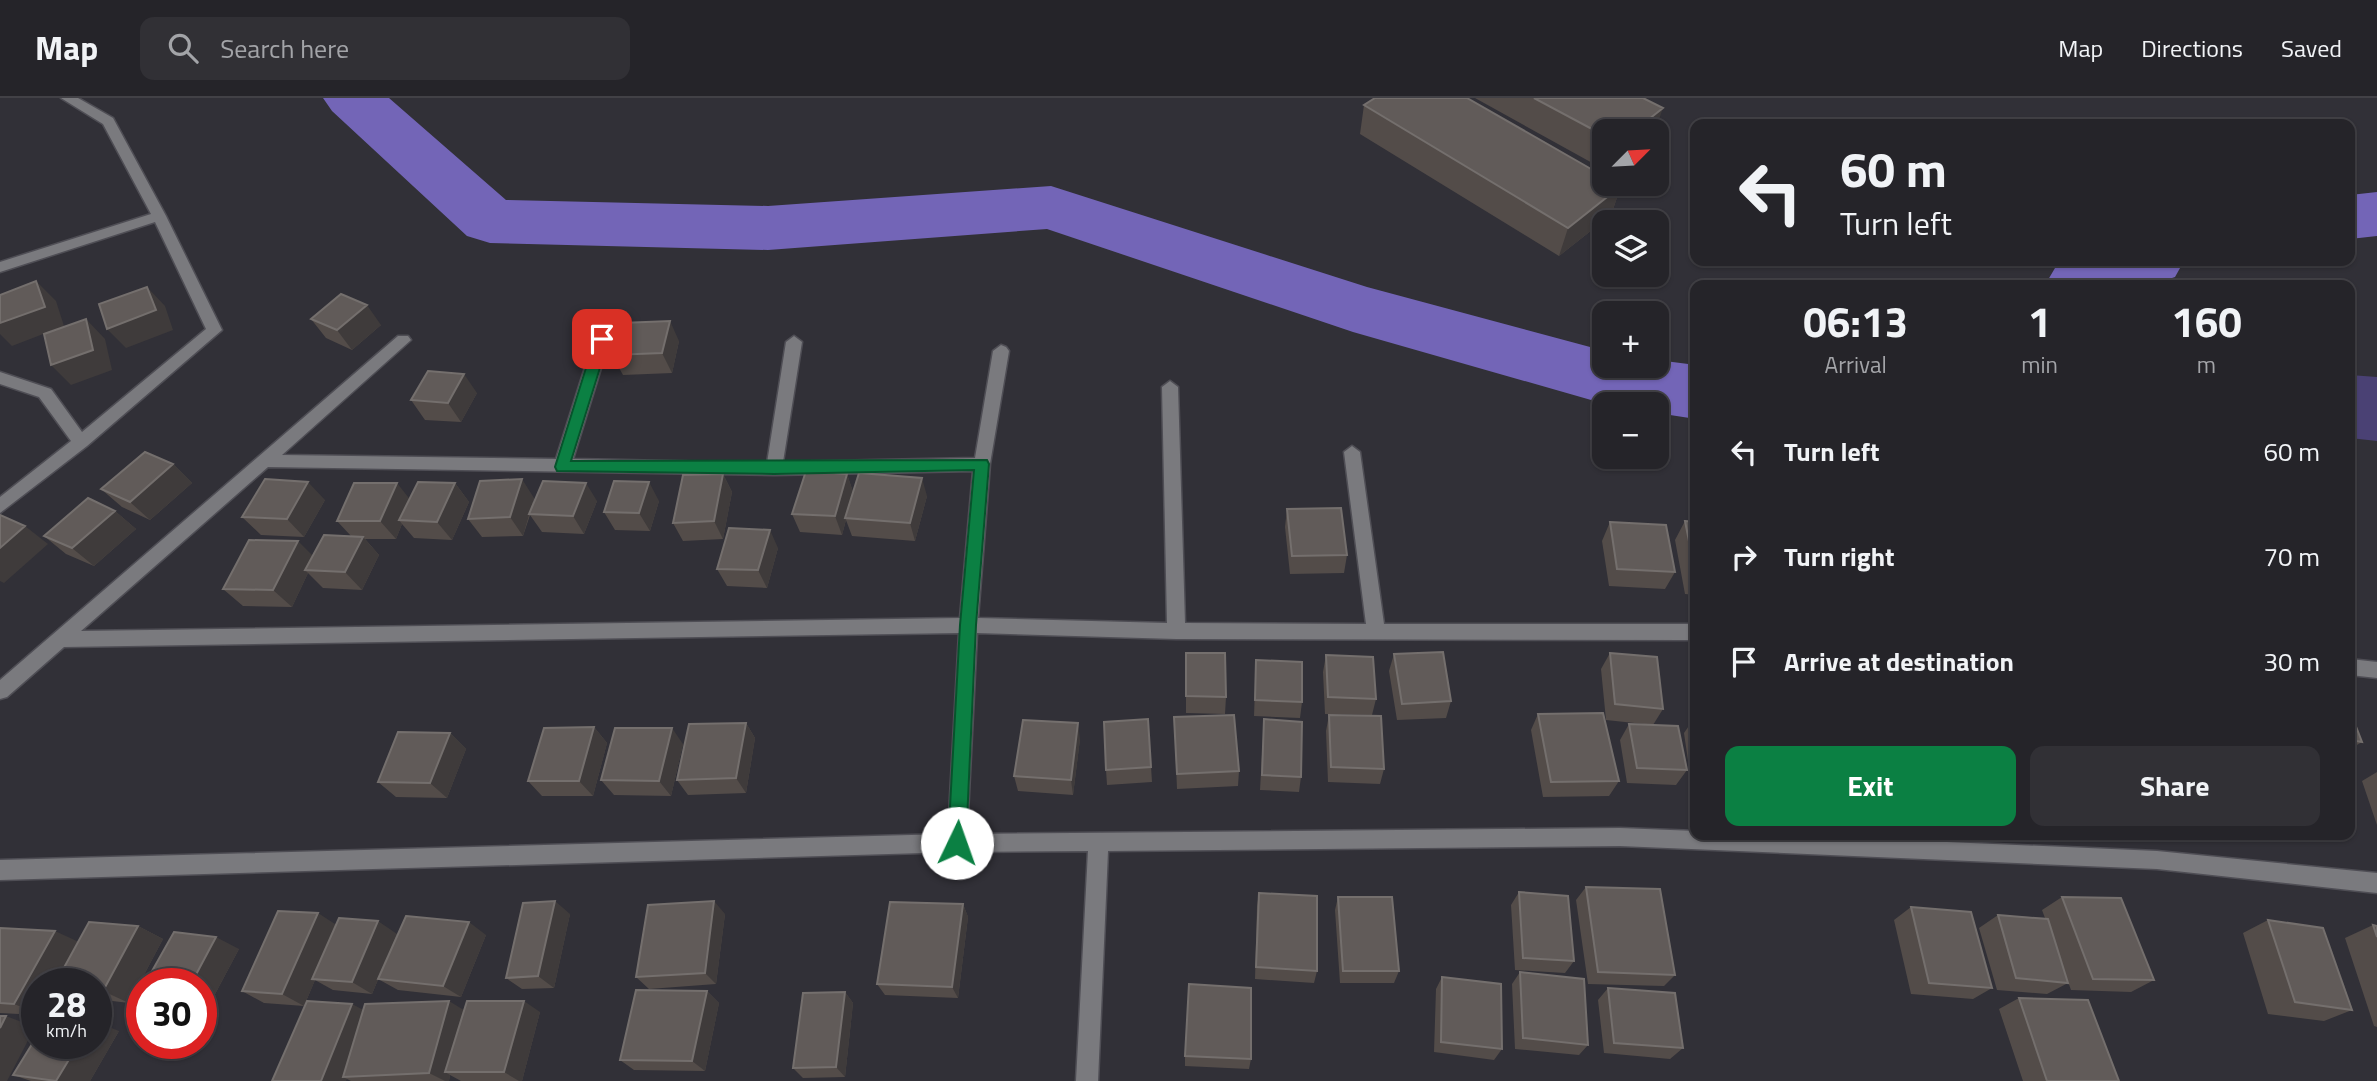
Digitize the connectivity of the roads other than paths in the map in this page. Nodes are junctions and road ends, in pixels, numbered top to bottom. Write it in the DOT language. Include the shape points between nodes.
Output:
graph roads {
  1 [pos="68,98"];
  2 [pos="159,215"];
  3 [pos="0,267"];
  4 [pos="602,339"];
  5 [pos="403,341"];
  6 [pos="794,342"];
  7 [pos="1000,351"];
  8 [pos="0,378"];
  9 [pos="1170,387"];
  10 [pos="80,443"];
  11 [pos="1352,452"];
  12 [pos="262,461"];
  13 [pos="982,464"];
  14 [pos="562,467"];
  15 [pos="774,468"];
  16 [pos="0,506"];
  17 [pos="968,625"];
  18 [pos="1176,631"];
  19 [pos="1376,631"];
  20 [pos="1690,632"];
  21 [pos="59,639"];
  22 [pos="2355,668"];
  23 [pos="2377,670"];
  24 [pos="0,691"];
  25 [pos="1690,840"];
  26 [pos="1690,840"];
  27 [pos="957,843"];
  28 [pos="1098,843"];
  29 [pos="0,870"];
  30 [pos="2377,883"];
  31 [pos="1087,1081"];
  1 -- 2 [label="street" via="108,121"];
  2 -- 3 [label="street"];
  2 -- 10 [label="street" via="214,330"];
  4 -- 14 [label="street"];
  5 -- 12 [label="street"];
  6 -- 15 [label="street"];
  7 -- 13 [label="street"];
  8 -- 10 [label="street" via="45,393"];
  9 -- 18 [label="street"];
  10 -- 16 [label="street"];
  11 -- 19 [label="street"];
  12 -- 14 [label="street"];
  12 -- 21 [label="street"];
  13 -- 15 [label="street"];
  13 -- 17 [label="street"];
  14 -- 15 [label="street"];
  17 -- 18 [label="street"];
  17 -- 21 [label="street"];
  17 -- 27 [label="street"];
  18 -- 19 [label="street"];
  19 -- 20 [label="street"];
  21 -- 24 [label="street"];
  22 -- 23 [label="street"];
  25 -- 28 [label="street"];
  26 -- 30 [label="street" via="2157,860"];
  27 -- 28 [label="street"];
  27 -- 29 [label="street"];
  28 -- 31 [label="street"];
}
